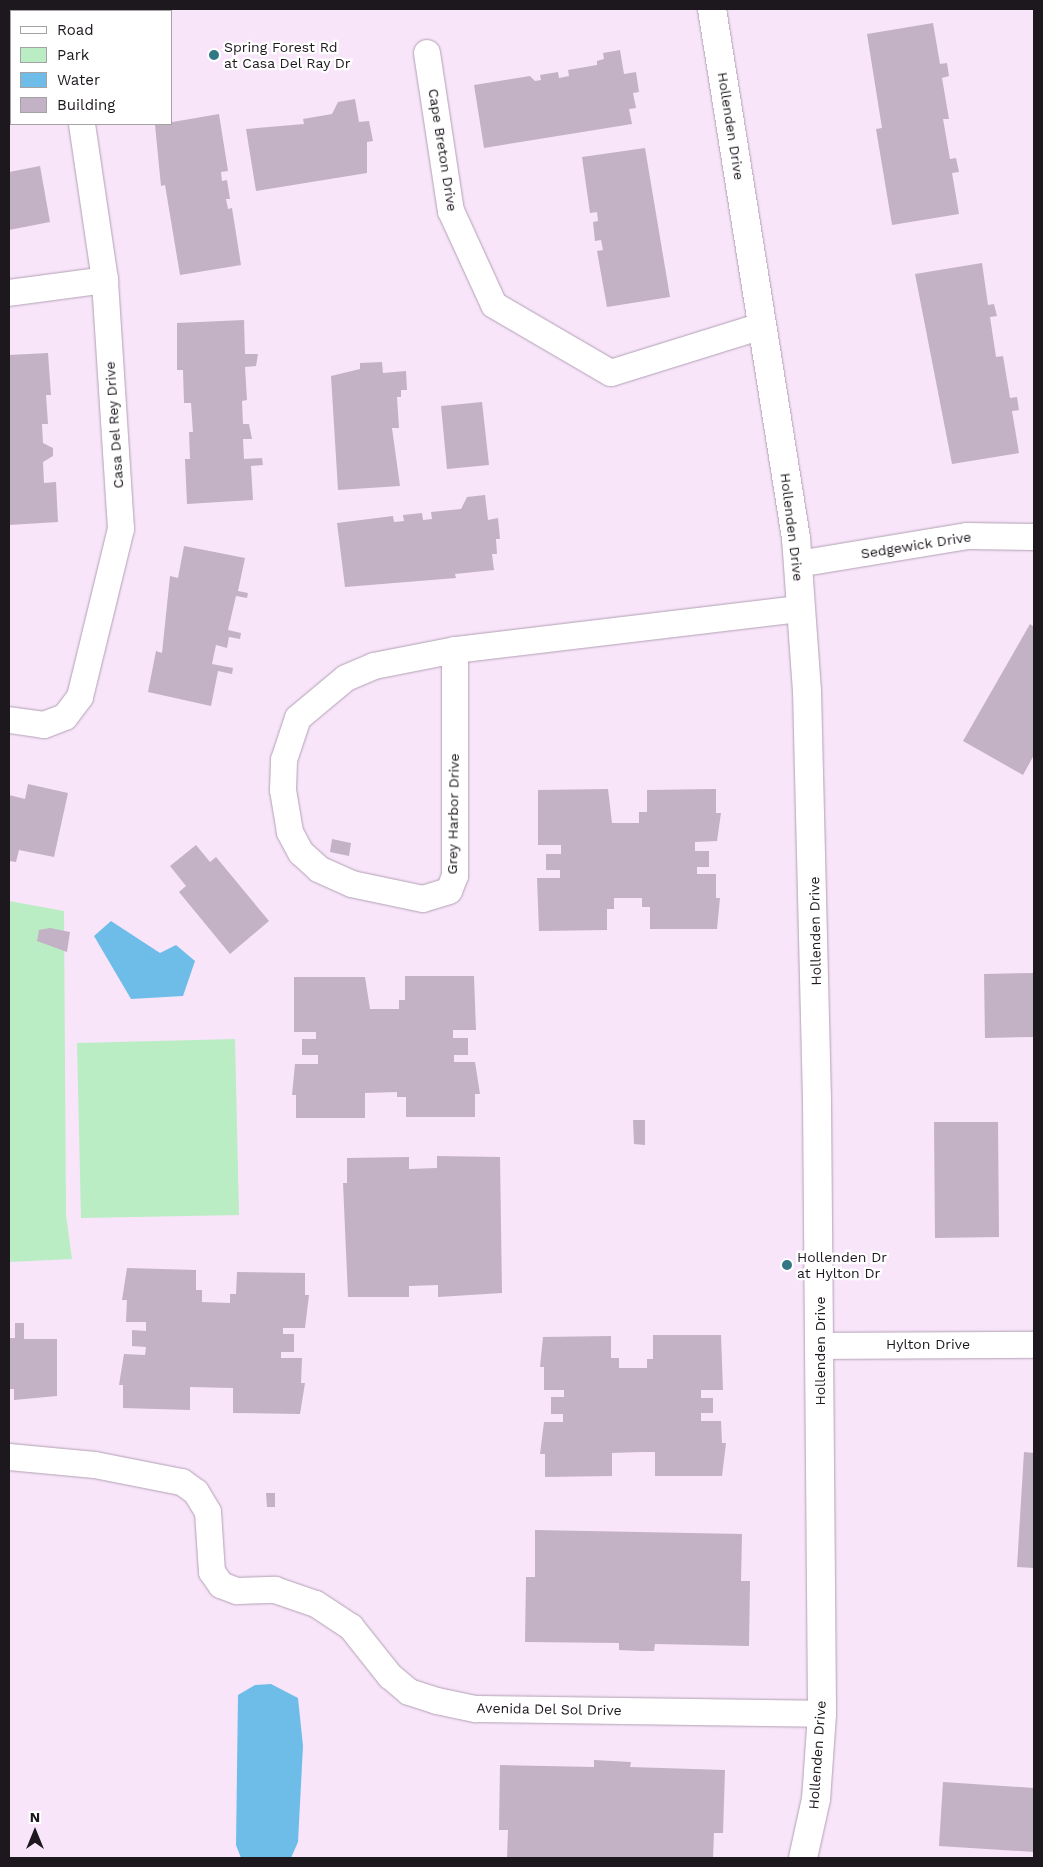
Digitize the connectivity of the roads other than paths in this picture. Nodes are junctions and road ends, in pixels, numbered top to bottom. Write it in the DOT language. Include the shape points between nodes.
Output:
graph roads {
  1 [pos="712,9"];
  2 [pos="427,53"];
  3 [pos="82,125"];
  4 [pos="105,280"];
  5 [pos="9,293"];
  6 [pos="762,326"];
  7 [pos="1034,537"];
  8 [pos="798,564"];
  9 [pos="800,610"];
  10 [pos="455,650"];
  11 [pos="9,720"];
  12 [pos="1034,1345"];
  13 [pos="821,1346"];
  14 [pos="9,1457"];
  15 [pos="822,1714"];
  16 [pos="803,1858"];
  1 -- 6 [label="street, Hollenden Drive"];
  2 -- 6 [label="street, Cape Breton Drive" via="451,211 494,305 611,373"];
  3 -- 4 [label="street, Casa Del Rey Drive"];
  4 -- 5 [label="street"];
  4 -- 11 [label="street, Casa Del Rey Drive" via="121,529 80,697 65,717 44,725"];
  6 -- 8 [label="street, Hollenden Drive"];
  7 -- 8 [label="street, Sedgewick Drive" via="967,536"];
  8 -- 9 [label="street, Hollenden Drive"];
  9 -- 10 [label="street, Grey Harbor Drive"];
  9 -- 13 [label="street, Hollenden Drive" via="814,866"];
  10 -- 10 [label="street, Grey Harbor Drive" via="454,876 449,891 423,899 352,884 319,869 301,853 290,832 283,790 284,760 298,718 346,678 374,666"];
  12 -- 13 [label="street, Hylton Drive"];
  13 -- 15 [label="street, Hollenden Drive"];
  14 -- 15 [label="street, Avenida Del Sol Drive" via="95,1465 182,1482 196,1492 208,1512 212,1572 221,1586 237,1591 275,1590 316,1604 351,1627 390,1676 409,1692 437,1701 476,1709"];
  15 -- 16 [label="street, Hollenden Drive" via="816,1799"];
}
